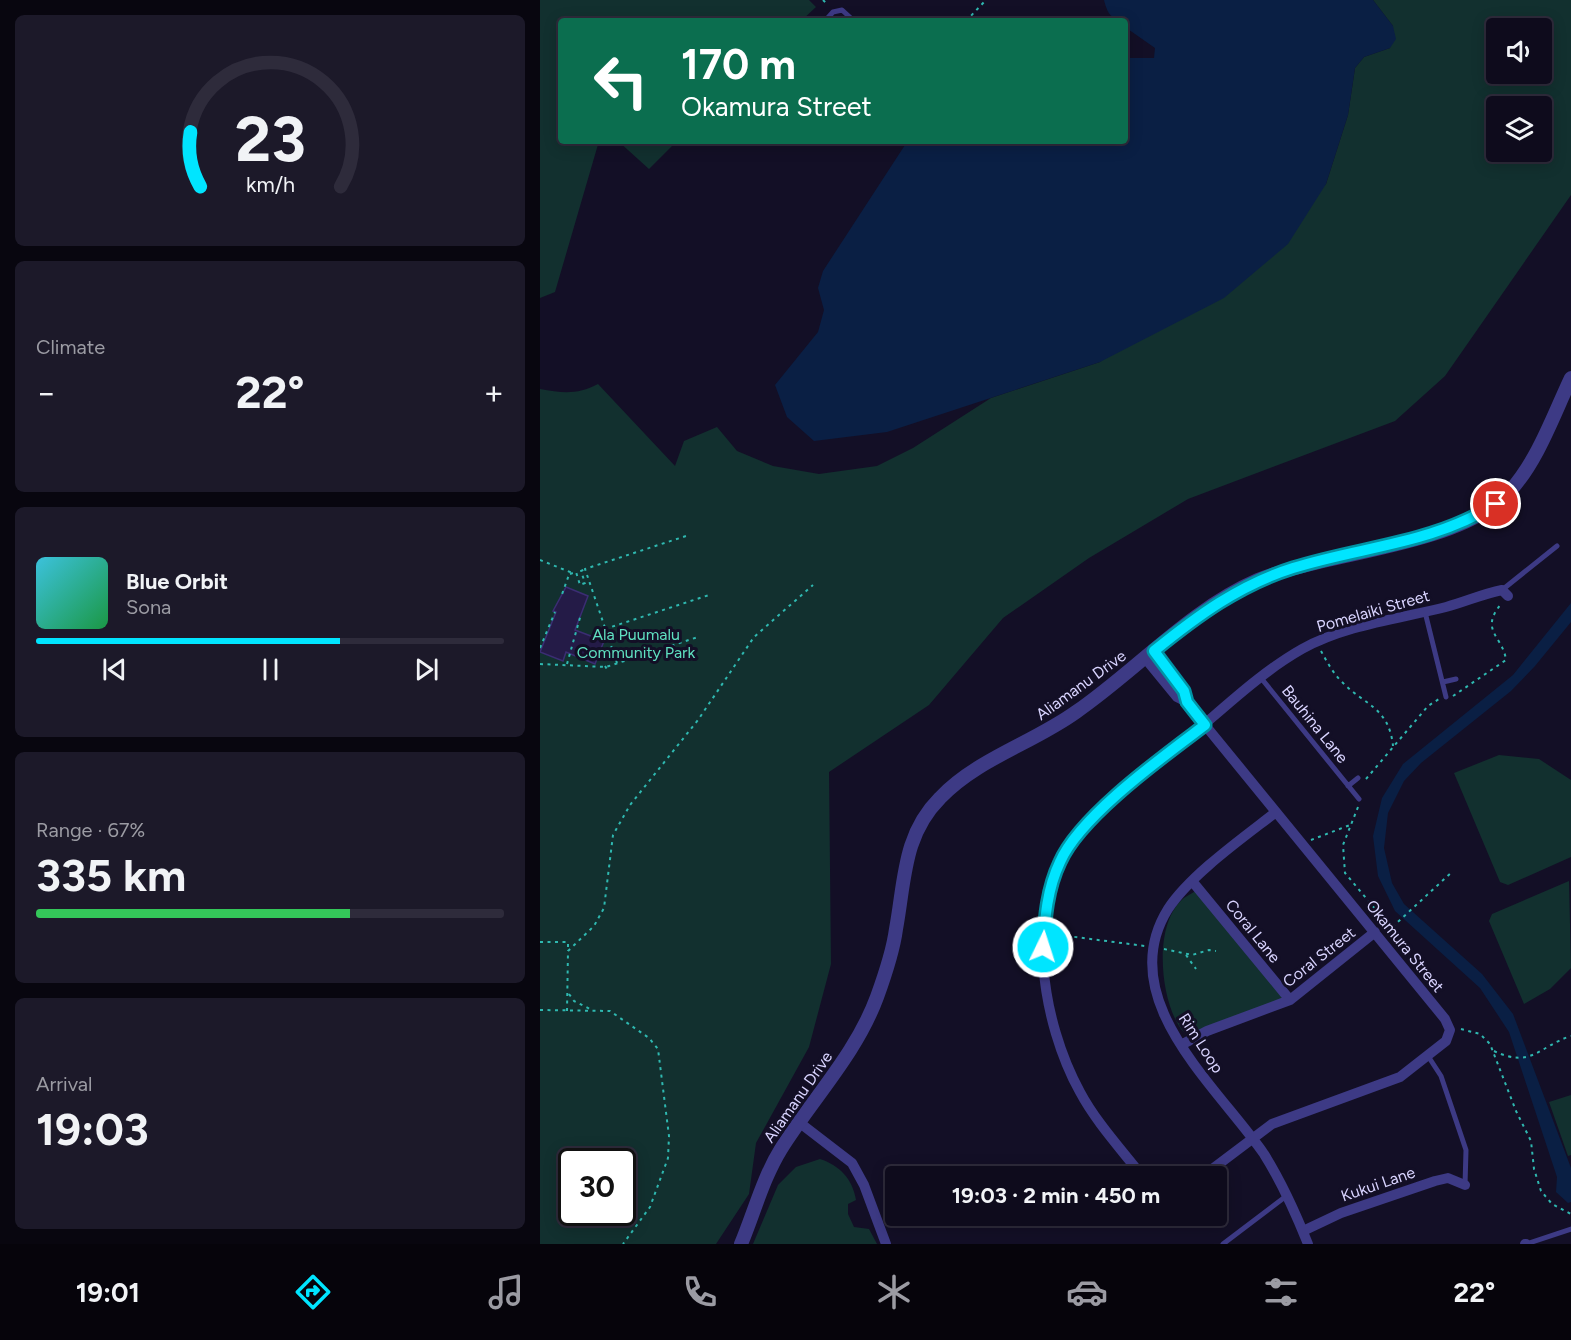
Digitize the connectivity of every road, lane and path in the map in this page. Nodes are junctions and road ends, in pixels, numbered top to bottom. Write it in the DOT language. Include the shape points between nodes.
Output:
graph roads {
  1 [pos="823,0"];
  2 [pos="986,0"];
  3 [pos="826,4"];
  4 [pos="828,18"];
  5 [pos="851,18"];
  6 [pos="969,18"];
  7 [pos="1571,378"];
  8 [pos="689,535"];
  9 [pos="1557,546"];
  10 [pos="540,560"];
  11 [pos="585,569"];
  12 [pos="570,574"];
  13 [pos="813,585"];
  14 [pos="1505,593"];
  15 [pos="710,595"];
  16 [pos="561,597"];
  17 [pos="555,612"];
  18 [pos="1425,612"];
  19 [pos="581,614"];
  20 [pos="605,630"];
  21 [pos="698,637"];
  22 [pos="540,648"];
  23 [pos="1320,649"];
  24 [pos="1149,655"];
  25 [pos="617,663"];
  26 [pos="540,664"];
  27 [pos="567,665"];
  28 [pos="605,666"];
  29 [pos="608,671"];
  30 [pos="1261,678"];
  31 [pos="1456,679"];
  32 [pos="1443,682"];
  33 [pos="1446,697"];
  34 [pos="1205,725"];
  35 [pos="1393,746"];
  36 [pos="1358,778"];
  37 [pos="1348,786"];
  38 [pos="1359,799"];
  39 [pos="1276,812"];
  40 [pos="1350,825"];
  41 [pos="1311,841"];
  42 [pos="1453,871"];
  43 [pos="1192,881"];
  44 [pos="1391,928"];
  45 [pos="1380,933"];
  46 [pos="1051,934"];
  47 [pos="540,942"];
  48 [pos="1148,947"];
  49 [pos="1160,948"];
  50 [pos="568,951"];
  51 [pos="1216,951"];
  52 [pos="1186,955"];
  53 [pos="1196,969"];
  54 [pos="567,992"];
  55 [pos="1290,1000"];
  56 [pos="540,1010"];
  57 [pos="567,1011"];
  58 [pos="594,1011"];
  59 [pos="1458,1029"];
  60 [pos="1571,1036"];
  61 [pos="1181,1045"];
  62 [pos="1494,1051"];
  63 [pos="1428,1056"];
  64 [pos="800,1123"];
  65 [pos="1252,1139"];
  66 [pos="1135,1166"];
  67 [pos="1216,1166"];
  68 [pos="1465,1185"];
  69 [pos="1286,1197"];
  70 [pos="1571,1214"];
  71 [pos="1571,1229"];
  72 [pos="1303,1231"];
  73 [pos="623,1244"];
  74 [pos="741,1244"];
  75 [pos="886,1244"];
  76 [pos="1224,1244"];
  77 [pos="1308,1244"];
  78 [pos="1526,1244"];
  1 -- 3 [label="path"];
  2 -- 6 [label="path"];
  4 -- 5 [label="lane" via="842,10"];
  7 -- 24 [label="street, Aliamanu Drive" via="1536,452 1513,488 1472,520 1428,537 1320,560 1257,581 1197,615"];
  8 -- 11 [label="path"];
  9 -- 14 [label="lane, Pomelaiki Street"];
  10 -- 12 [label="path"];
  11 -- 12 [label="path" via="581,571 585,583 580,585 576,572"];
  11 -- 20 [label="path"];
  12 -- 16 [label="path"];
  13 -- 50 [label="path" via="754,637 698,720 630,806 613,835 604,908 594,926"];
  14 -- 18 [label="street, Pomelaiki Street"];
  14 -- 33 [label="path" via="1491,624 1506,660"];
  15 -- 20 [label="path"];
  17 -- 22 [label="path"];
  18 -- 30 [label="street, Pomelaiki Street" via="1328,637 1292,655"];
  18 -- 32 [label="lane"];
  19 -- 27 [label="path"];
  20 -- 25 [label="path"];
  21 -- 25 [label="path"];
  23 -- 35 [label="path" via="1343,682 1378,710"];
  24 -- 34 [label="street, Okamura Street" via="1177,697 1187,702"];
  24 -- 64 [label="street, Aliamanu Drive" via="1048,731 960,780 929,810 908,850 896,930 875,1001 845,1058"];
  25 -- 28 [label="path"];
  26 -- 27 [label="path"];
  27 -- 28 [label="path"];
  28 -- 29 [label="path"];
  30 -- 34 [label="street, Pomelaiki Street"];
  30 -- 37 [label="lane, Bauhina Lane"];
  31 -- 32 [label="lane"];
  32 -- 33 [label="lane"];
  33 -- 35 [label="path" via="1428,706"];
  34 -- 39 [label="street, Okamura Street"];
  34 -- 66 [label="street, Pomelaiki Street" via="1081,829 1059,862 1047,902 1043,964 1058,1044 1081,1094"];
  35 -- 38 [label="path" via="1364,780"];
  36 -- 37 [label="lane, Bauhina Lane"];
  37 -- 38 [label="lane, Bauhina Lane"];
  38 -- 40 [label="path"];
  39 -- 43 [label="street, Rim Loop"];
  39 -- 45 [label="street, Okamura Street"];
  40 -- 41 [label="path"];
  40 -- 44 [label="path" via="1343,845 1345,873"];
  42 -- 44 [label="path"];
  43 -- 55 [label="street, Coral Lane"];
  43 -- 61 [label="street, Rim Loop" via="1168,909 1154,948 1153,969 1160,1005"];
  44 -- 45 [label="path"];
  45 -- 55 [label="street, Coral Street"];
  45 -- 63 [label="street, Okamura Street" via="1448,1022 1448,1038"];
  46 -- 48 [label="path"];
  47 -- 50 [label="path" via="568,942"];
  49 -- 52 [label="path"];
  50 -- 54 [label="path"];
  51 -- 52 [label="path"];
  52 -- 53 [label="path"];
  54 -- 57 [label="path"];
  54 -- 58 [label="path" via="574,1001"];
  55 -- 61 [label="street, Coral Street" via="1199,1034"];
  56 -- 57 [label="path"];
  57 -- 58 [label="path"];
  58 -- 73 [label="path" via="610,1011 620,1016 654,1042 661,1061 668,1158 650,1207"];
  59 -- 62 [label="path" via="1480,1034"];
  60 -- 62 [label="path" via="1544,1052 1519,1058"];
  61 -- 65 [label="street, Rim Loop"];
  62 -- 70 [label="path" via="1531,1141 1541,1191 1552,1204"];
  63 -- 65 [label="street, Okamura Street" via="1395,1080 1286,1118"];
  63 -- 68 [label="lane" via="1441,1076 1466,1150"];
  64 -- 74 [label="street, Aliamanu Drive" via="772,1166"];
  64 -- 75 [label="street" via="852,1163"];
  65 -- 67 [label="street, Okamura Street"];
  65 -- 69 [label="street, Rim Loop"];
  68 -- 72 [label="street, Kukui Lane" via="1448,1178 1435,1181 1341,1213"];
  69 -- 72 [label="street, Rim Loop"];
  69 -- 76 [label="lane"];
  71 -- 78 [label="lane"];
  72 -- 77 [label="street, Rim Loop"];
}
